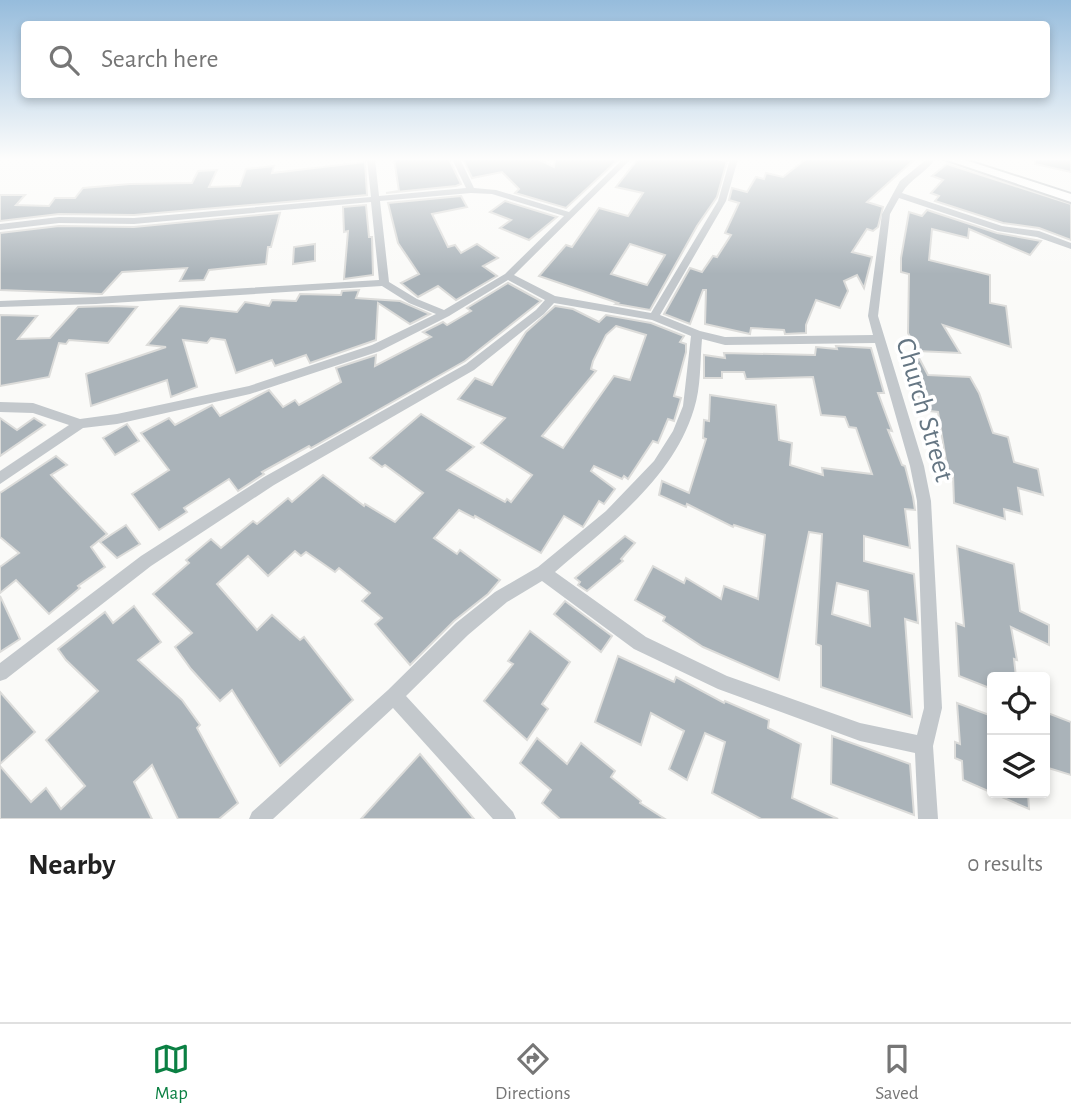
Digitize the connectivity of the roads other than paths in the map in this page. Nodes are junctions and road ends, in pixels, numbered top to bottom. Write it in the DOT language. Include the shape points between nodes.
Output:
graph roads {
  1 [pos="402,197"];
  2 [pos="511,197"];
  3 [pos="589,197"];
  4 [pos="723,197"];
  5 [pos="897,197"];
  6 [pos="905,197"];
  7 [pos="376,200"];
  8 [pos="571,215"];
  9 [pos="0,228"];
  10 [pos="1071,246"];
  11 [pos="508,276"];
  12 [pos="384,283"];
  13 [pos="552,299"];
  14 [pos="0,304"];
  15 [pos="445,314"];
  16 [pos="654,317"];
  17 [pos="697,334"];
  18 [pos="878,339"];
  19 [pos="0,407"];
  20 [pos="80,424"];
  21 [pos="0,478"];
  22 [pos="543,572"];
  23 [pos="0,673"];
  24 [pos="394,696"];
  25 [pos="925,746"];
  26 [pos="259,819"];
  27 [pos="506,819"];
  28 [pos="928,819"];
  1 -- 7 [label="street"];
  2 -- 8 [label="street"];
  3 -- 8 [label="street"];
  4 -- 16 [label="street"];
  5 -- 18 [label="street, Church Street" via="886,214 879,254 873,316"];
  6 -- 10 [label="street"];
  7 -- 9 [label="street" via="134,221 59,220"];
  7 -- 12 [label="street"];
  8 -- 11 [label="street"];
  11 -- 13 [label="street"];
  11 -- 15 [label="street"];
  12 -- 14 [label="street"];
  12 -- 15 [label="street"];
  13 -- 16 [label="street"];
  13 -- 23 [label="street" via="470,367 269,481 146,561"];
  15 -- 20 [label="street" via="376,348 250,390"];
  16 -- 17 [label="street"];
  17 -- 18 [label="street" via="725,341"];
  17 -- 22 [label="street" via="688,406 679,433 659,465 611,515"];
  18 -- 25 [label="street, Church Street" via="924,501 933,708"];
  19 -- 20 [label="street" via="33,408"];
  20 -- 21 [label="street"];
  22 -- 24 [label="street" via="501,597 462,629"];
  22 -- 25 [label="street" via="640,643 724,683 860,732"];
  24 -- 26 [label="street"];
  24 -- 27 [label="street"];
  25 -- 28 [label="street, Church Street"];
}
